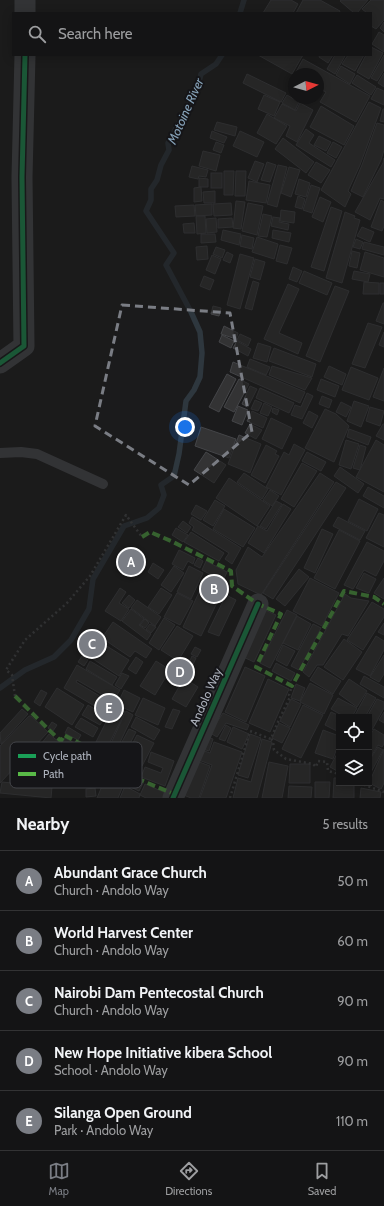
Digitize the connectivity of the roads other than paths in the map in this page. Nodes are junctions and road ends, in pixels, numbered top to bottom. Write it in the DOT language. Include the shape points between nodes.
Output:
graph roads {
  1 [pos="26,0"];
  2 [pos="25,12"];
  3 [pos="25,56"];
  4 [pos="0,363"];
  5 [pos="0,453"];
  6 [pos="103,484"];
  7 [pos="258,604"];
  8 [pos="173,798"];
  1 -- 2 [label="street"];
  3 -- 4 [label="street" via="22,177 24,346"];
  5 -- 6 [label="lane" via="37,454"];
  7 -- 8 [label="street, Andolo Way"];
}
